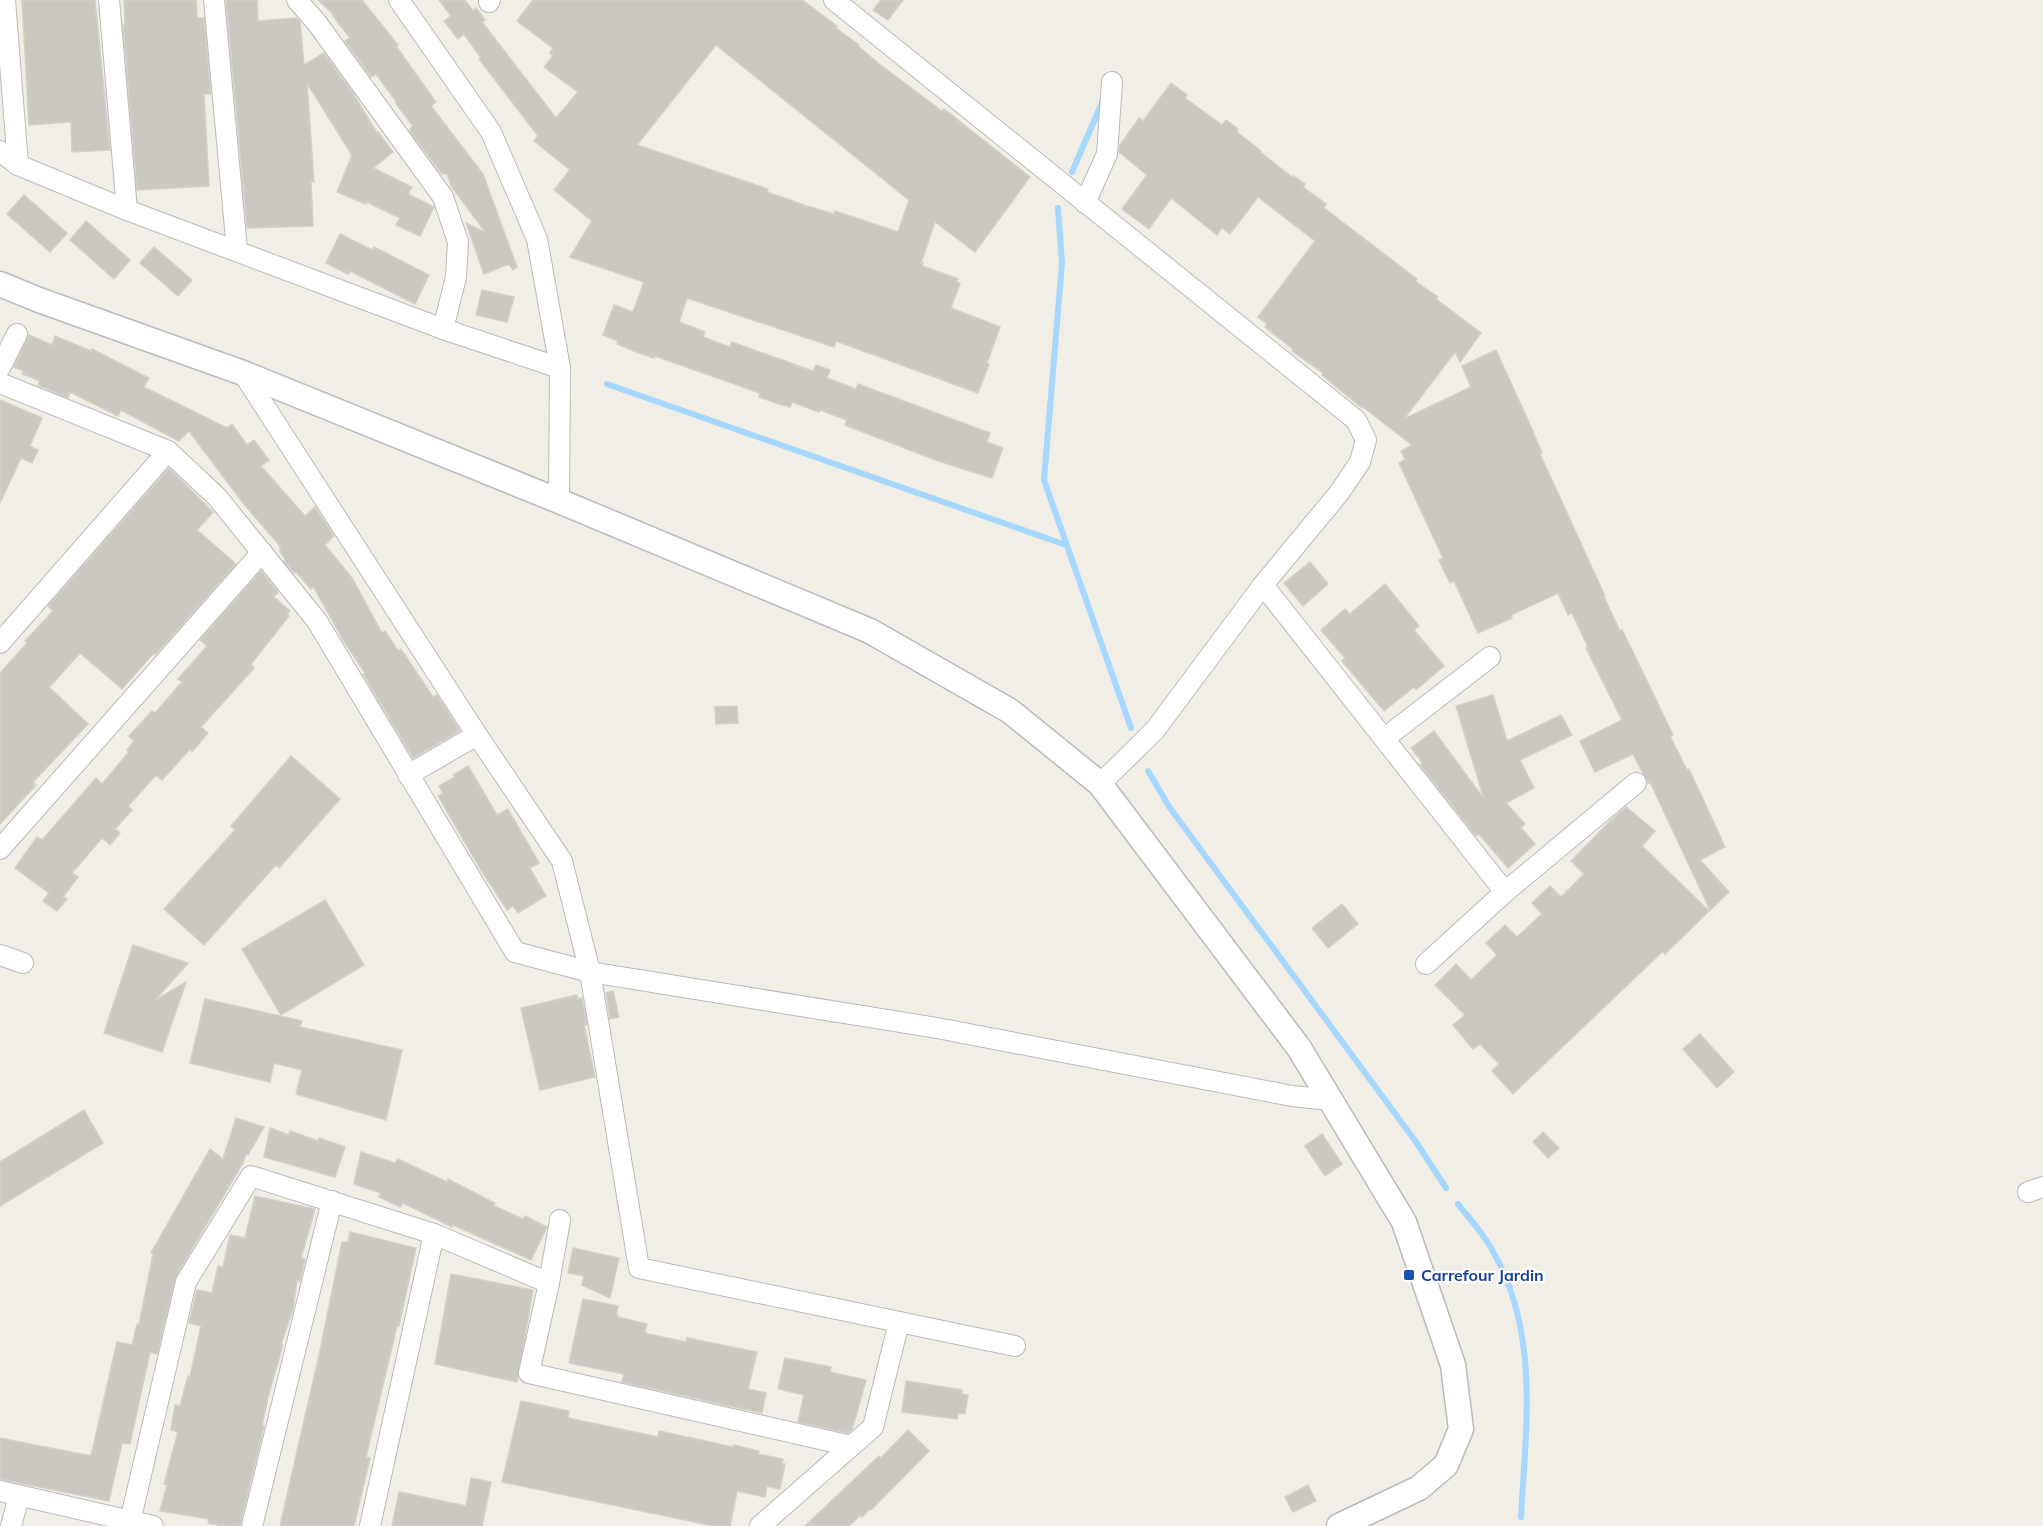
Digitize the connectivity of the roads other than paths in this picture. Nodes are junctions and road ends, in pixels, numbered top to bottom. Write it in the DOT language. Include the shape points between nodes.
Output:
graph roads {
  1 [pos="5,0"];
  2 [pos="109,0"];
  3 [pos="214,0"];
  4 [pos="297,0"];
  5 [pos="399,0"];
  6 [pos="834,0"];
  7 [pos="1112,82"];
  8 [pos="0,151"];
  9 [pos="18,165"];
  10 [pos="1085,203"];
  11 [pos="127,210"];
  12 [pos="237,250"];
  13 [pos="0,284"];
  14 [pos="443,329"];
  15 [pos="17,334"];
  16 [pos="0,368"];
  17 [pos="560,368"];
  18 [pos="243,373"];
  19 [pos="0,383"];
  20 [pos="168,451"];
  21 [pos="558,501"];
  22 [pos="262,552"];
  23 [pos="1263,585"];
  24 [pos="0,643"];
  25 [pos="1490,657"];
  26 [pos="477,735"];
  27 [pos="1385,738"];
  28 [pos="408,775"];
  29 [pos="1636,783"];
  30 [pos="1100,784"];
  31 [pos="0,849"];
  32 [pos="1505,892"];
  33 [pos="0,955"];
  34 [pos="23,963"];
  35 [pos="1426,964"];
  36 [pos="590,972"];
  37 [pos="1330,1100"];
  38 [pos="332,1201"];
  39 [pos="560,1220"];
  40 [pos="434,1234"];
  41 [pos="549,1283"];
  42 [pos="899,1322"];
  43 [pos="1015,1346"];
  44 [pos="851,1446"];
  45 [pos="0,1491"];
  46 [pos="19,1496"];
  47 [pos="130,1524"];
  48 [pos="11,1526"];
  49 [pos="153,1526"];
  50 [pos="252,1526"];
  51 [pos="370,1526"];
  52 [pos="760,1526"];
  53 [pos="1340,1526"];
  1 -- 9 [label="street"];
  2 -- 11 [label="street"];
  3 -- 12 [label="street"];
  4 -- 14 [label="street" via="443,197 458,242 456,277"];
  5 -- 17 [label="street" via="492,132 537,239"];
  6 -- 10 [label="street"];
  7 -- 10 [label="street" via="1107,154"];
  8 -- 9 [label="street"];
  9 -- 11 [label="street"];
  10 -- 23 [label="street" via="1356,420 1366,440 1360,462 1339,493"];
  11 -- 12 [label="street"];
  12 -- 14 [label="street"];
  13 -- 18 [label="street"];
  14 -- 17 [label="street"];
  15 -- 16 [label="street"];
  17 -- 21 [label="street"];
  18 -- 21 [label="street"];
  18 -- 26 [label="street"];
  19 -- 20 [label="street"];
  20 -- 22 [label="street" via="217,497"];
  20 -- 24 [label="street"];
  21 -- 30 [label="street" via="870,631 1010,711"];
  22 -- 28 [label="street" via="317,621"];
  22 -- 31 [label="street"];
  23 -- 27 [label="street"];
  23 -- 30 [label="street" via="1155,729"];
  25 -- 27 [label="street"];
  26 -- 28 [label="street"];
  26 -- 36 [label="street" via="562,861"];
  27 -- 32 [label="street"];
  28 -- 36 [label="street" via="515,952"];
  29 -- 32 [label="street"];
  30 -- 37 [label="street" via="1299,1048"];
  32 -- 35 [label="street"];
  33 -- 34 [label="street"];
  36 -- 37 [label="street"];
  36 -- 42 [label="street" via="639,1268"];
  37 -- 53 [label="street" via="1404,1222 1453,1365 1461,1429 1446,1464 1419,1488"];
  38 -- 40 [label="street"];
  38 -- 47 [label="street" via="251,1176 186,1282"];
  38 -- 50 [label="street"];
  39 -- 41 [label="street"];
  40 -- 41 [label="street"];
  40 -- 51 [label="street"];
  41 -- 44 [label="street" via="529,1373"];
  42 -- 43 [label="street"];
  42 -- 44 [label="street" via="873,1427"];
  44 -- 52 [label="street"];
  45 -- 46 [label="street"];
  46 -- 47 [label="street"];
  46 -- 48 [label="street"];
  47 -- 49 [label="street"];
}
